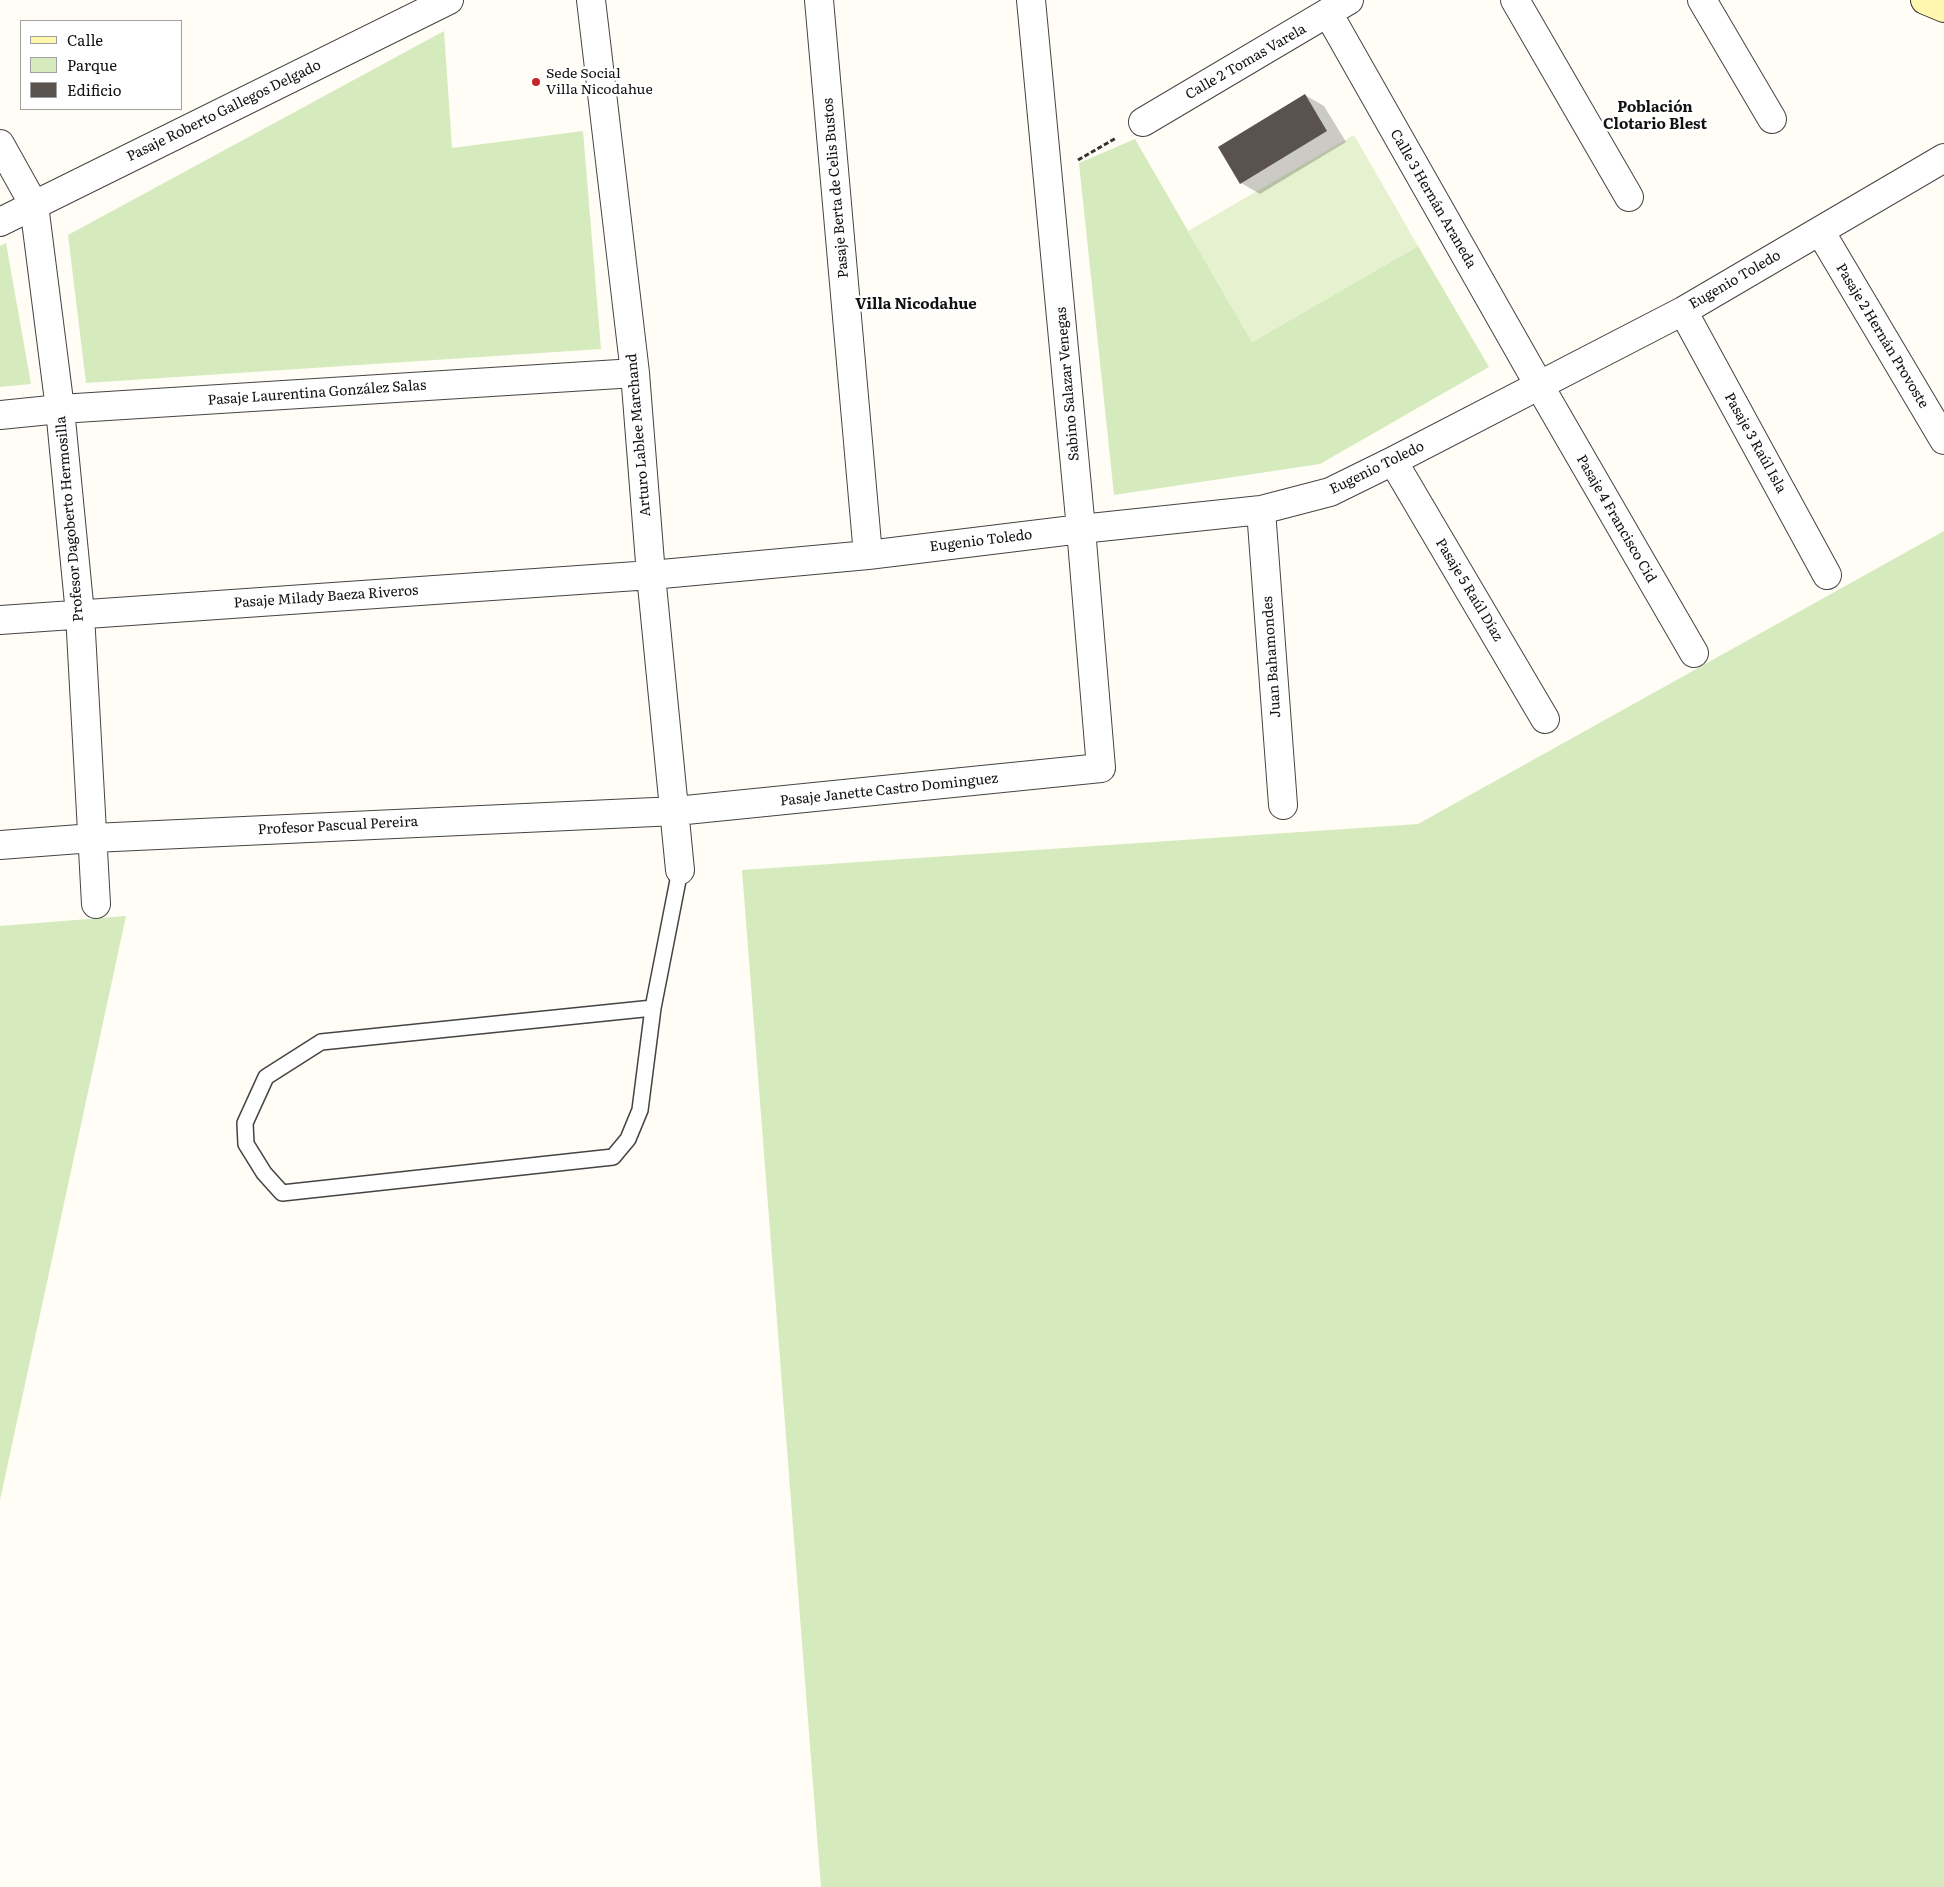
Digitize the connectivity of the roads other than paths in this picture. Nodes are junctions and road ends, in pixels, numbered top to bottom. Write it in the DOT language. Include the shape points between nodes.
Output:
graph roads {
  1 [pos="449,0"];
  2 [pos="591,0"];
  3 [pos="819,0"];
  4 [pos="1031,0"];
  5 [pos="1515,0"];
  6 [pos="1702,0"];
  7 [pos="1925,0"];
  8 [pos="1339,7"];
  9 [pos="1944,8"];
  10 [pos="1772,119"];
  11 [pos="1142,122"];
  12 [pos="0,144"];
  13 [pos="1944,158"];
  14 [pos="1629,197"];
  15 [pos="34,205"];
  16 [pos="0,222"];
  17 [pos="1820,231"];
  18 [pos="1683,311"];
  19 [pos="635,373"];
  20 [pos="1538,385"];
  21 [pos="60,409"];
  22 [pos="0,415"];
  23 [pos="1944,440"];
  24 [pos="1393,462"];
  25 [pos="1261,510"];
  26 [pos="1082,529"];
  27 [pos="868,555"];
  28 [pos="651,574"];
  29 [pos="1827,575"];
  30 [pos="80,614"];
  31 [pos="0,620"];
  32 [pos="1694,653"];
  33 [pos="1545,719"];
  34 [pos="1101,768"];
  35 [pos="1283,805"];
  36 [pos="676,811"];
  37 [pos="93,838"];
  38 [pos="0,845"];
  39 [pos="680,870"];
  40 [pos="96,904"];
  41 [pos="653,1008"];
  1 -- 15 [label="street, Pasaje Roberto Gallegos Delgado"];
  2 -- 19 [label="street, Arturo Lablee Marchand"];
  3 -- 27 [label="street, Pasaje Berta de Celis Bustos"];
  4 -- 26 [label="street, Sabino Salazar Venegas"];
  5 -- 14 [label="street"];
  6 -- 10 [label="street"];
  7 -- 9 [label="street"];
  8 -- 11 [label="street, Calle 2 Tomas Varela"];
  8 -- 20 [label="street, Calle 3 Hernán Araneda"];
  12 -- 15 [label="street, Profesor Dagoberto Hermosilla"];
  13 -- 17 [label="street, Eugenio Toledo"];
  15 -- 16 [label="street, Pasaje Roberto Gallegos Delgado"];
  15 -- 21 [label="street, Profesor Dagoberto Hermosilla"];
  17 -- 18 [label="street, Eugenio Toledo"];
  17 -- 23 [label="street, Pasaje 2 Hernán Provoste"];
  18 -- 20 [label="street, Eugenio Toledo"];
  18 -- 29 [label="street, Pasaje 3 Raúl Isla"];
  19 -- 21 [label="street, Pasaje Laurentina González Salas"];
  19 -- 28 [label="street, Arturo Lablee Marchand"];
  20 -- 24 [label="street, Eugenio Toledo"];
  20 -- 32 [label="street, Pasaje 4 Francisco Cid"];
  21 -- 22 [label="street, Pasaje Laurentina González Salas"];
  21 -- 30 [label="street, Profesor Dagoberto Hermosilla"];
  24 -- 25 [label="street, Eugenio Toledo" via="1330,492"];
  24 -- 33 [label="street, Pasaje 5 Raúl Díaz"];
  25 -- 26 [label="street, Eugenio Toledo"];
  25 -- 35 [label="street, Juan Bahamondes"];
  26 -- 27 [label="street, Eugenio Toledo"];
  26 -- 34 [label="street, Sabino Salazar Venegas"];
  27 -- 28 [label="street, Eugenio Toledo"];
  28 -- 30 [label="street, Pasaje Milady Baeza Riveros"];
  28 -- 36 [label="street, Arturo Lablee Marchand"];
  30 -- 31 [label="street, Pasaje Milady Baeza Riveros"];
  30 -- 37 [label="street, Profesor Dagoberto Hermosilla"];
  34 -- 36 [label="street, Pasaje Janette Castro Dominguez"];
  36 -- 37 [label="street, Profesor Pascual Pereira"];
  36 -- 39 [label="street, Arturo Lablee Marchand"];
  37 -- 38 [label="street, Profesor Pascual Pereira"];
  37 -- 40 [label="street, Profesor Dagoberto Hermosilla"];
  39 -- 41 [label="lane"];
  41 -- 41 [label="lane" via="321,1042 266,1077 245,1123 246,1144 264,1173 282,1193 613,1157 628,1138 640,1110"];
}
